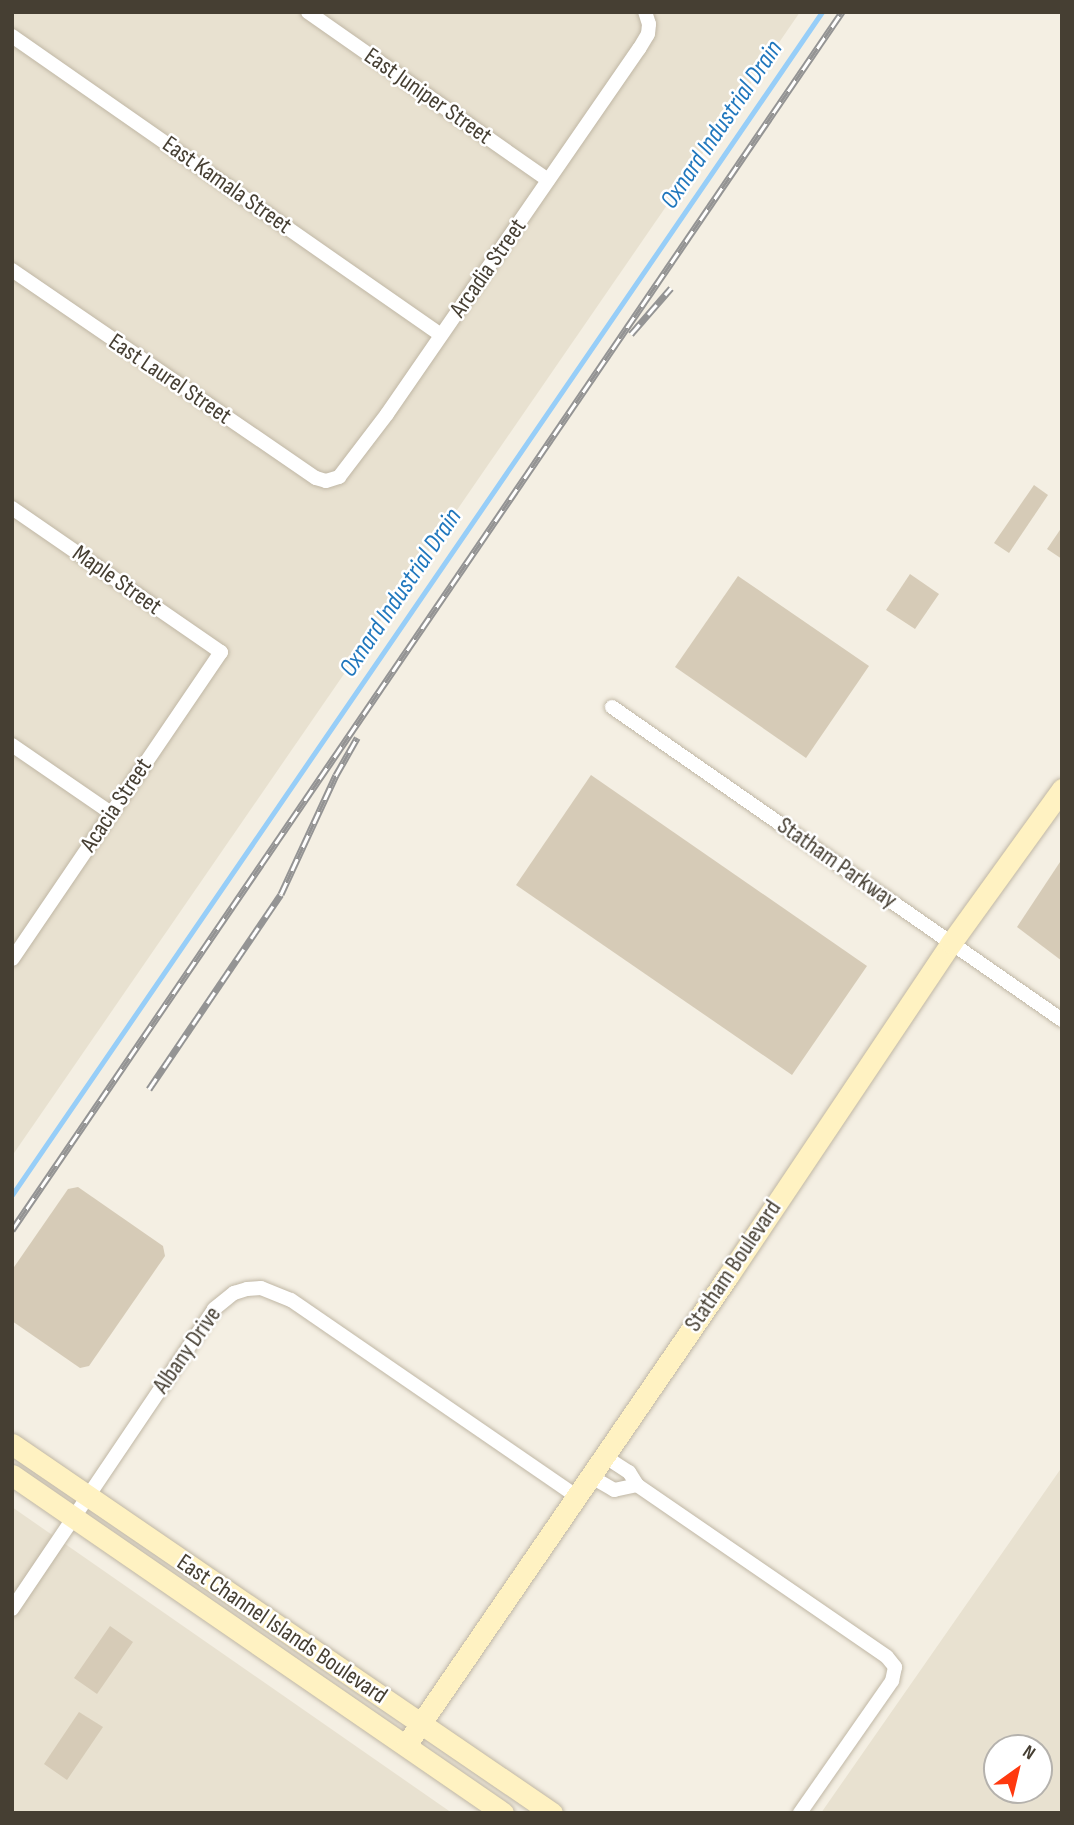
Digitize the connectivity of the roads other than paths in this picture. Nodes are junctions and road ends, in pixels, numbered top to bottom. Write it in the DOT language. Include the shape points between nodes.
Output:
graph roads {
  1 [pos="308,12"];
  2 [pos="645,12"];
  3 [pos="12,36"];
  4 [pos="548,180"];
  5 [pos="12,270"];
  6 [pos="441,335"];
  7 [pos="331,480"];
  8 [pos="12,508"];
  9 [pos="221,652"];
  10 [pos="612,707"];
  11 [pos="12,745"];
  12 [pos="1062,789"];
  13 [pos="111,813"];
  14 [pos="951,943"];
  15 [pos="12,958"];
  16 [pos="1062,1020"];
  17 [pos="12,1444"];
  18 [pos="604,1456"];
  19 [pos="12,1475"];
  20 [pos="590,1476"];
  21 [pos="638,1485"];
  22 [pos="87,1496"];
  23 [pos="576,1496"];
  24 [pos="72,1516"];
  25 [pos="12,1609"];
  26 [pos="421,1723"];
  27 [pos="406,1745"];
  28 [pos="503,1813"];
  29 [pos="552,1813"];
  30 [pos="800,1813"];
  1 -- 4 [label="street, East Juniper Street"];
  2 -- 4 [label="street, Arcadia Street" via="648,34"];
  3 -- 6 [label="street, East Kamala Street"];
  4 -- 6 [label="street, Arcadia Street"];
  5 -- 7 [label="street, East Laurel Street" via="316,478"];
  6 -- 7 [label="street, Arcadia Street" via="347,471"];
  8 -- 9 [label="street, Maple Street"];
  9 -- 13 [label="street, Acacia Street"];
  10 -- 14 [label="street, Statham Parkway"];
  11 -- 13 [label="street"];
  12 -- 14 [label="main road, Statham Boulevard"];
  13 -- 15 [label="street, Acacia Street"];
  14 -- 16 [label="street, Statham Parkway"];
  14 -- 18 [label="main road, Statham Boulevard"];
  17 -- 22 [label="main road, East Channel Islands Boulevard"];
  18 -- 20 [label="main road, Statham Boulevard"];
  18 -- 21 [label="street" via="623,1467"];
  19 -- 24 [label="main road, East Channel Islands Boulevard"];
  20 -- 21 [label="street" via="614,1490"];
  20 -- 23 [label="main road, Statham Boulevard"];
  21 -- 30 [label="street" via="887,1657 895,1667 892,1682"];
  22 -- 23 [label="street, Albany Drive" via="214,1309 233,1293 261,1288 291,1300"];
  22 -- 24 [label="street, Albany Drive"];
  22 -- 26 [label="main road, East Channel Islands Boulevard"];
  23 -- 26 [label="main road, Statham Boulevard"];
  24 -- 25 [label="street, Albany Drive"];
  24 -- 27 [label="main road, East Channel Islands Boulevard"];
  26 -- 27 [label="main road, Statham Boulevard"];
  26 -- 29 [label="main road, East Channel Islands Boulevard"];
  27 -- 28 [label="main road, East Channel Islands Boulevard"];
}
